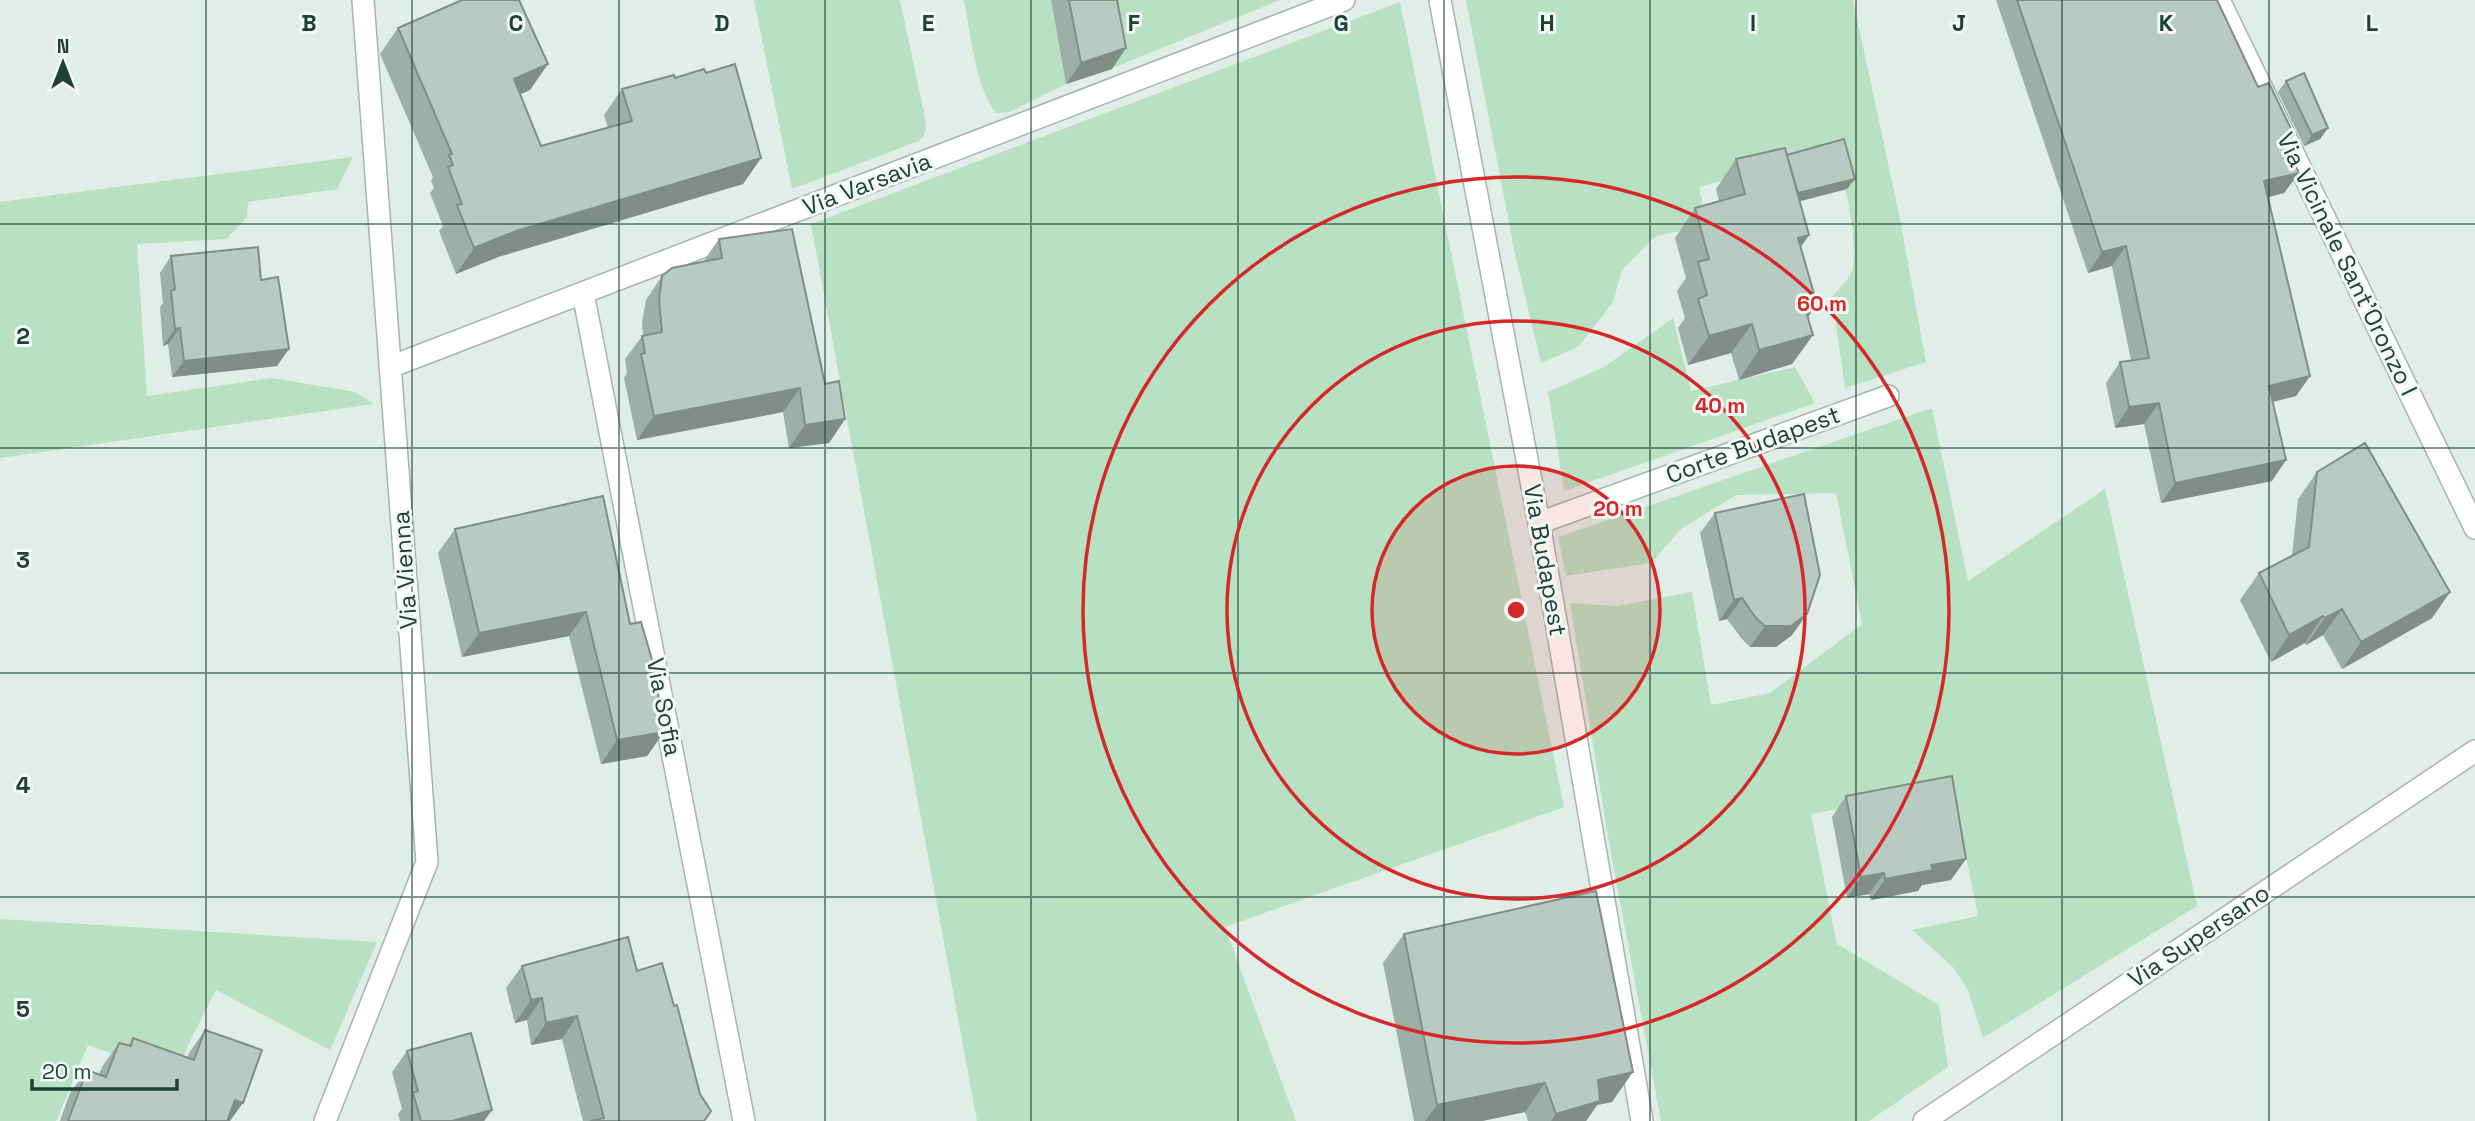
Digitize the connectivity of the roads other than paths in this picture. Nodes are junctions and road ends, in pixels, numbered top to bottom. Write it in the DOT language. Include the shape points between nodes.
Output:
graph roads {
  1 [pos="363,0"];
  2 [pos="1345,0"];
  3 [pos="1440,0"];
  4 [pos="2219,0"];
  5 [pos="583,293"];
  6 [pos="390,368"];
  7 [pos="1888,396"];
  8 [pos="1539,523"];
  9 [pos="2475,528"];
  10 [pos="2475,751"];
  11 [pos="325,1121"];
  12 [pos="744,1121"];
  13 [pos="1642,1121"];
  14 [pos="1924,1121"];
  1 -- 6 [label="street, Via Vienna"];
  2 -- 5 [label="street, Via Varsavia"];
  3 -- 8 [label="street, Via Budapest"];
  4 -- 9 [label="street, Via Vicinale Sant'Oronzo I"];
  5 -- 6 [label="street, Via Varsavia"];
  5 -- 12 [label="street, Via Sofia"];
  6 -- 11 [label="street, Via Vienna" via="427,862"];
  7 -- 8 [label="street, Corte Budapest"];
  8 -- 13 [label="street, Via Budapest"];
  10 -- 14 [label="street, Via Supersano"];
}
